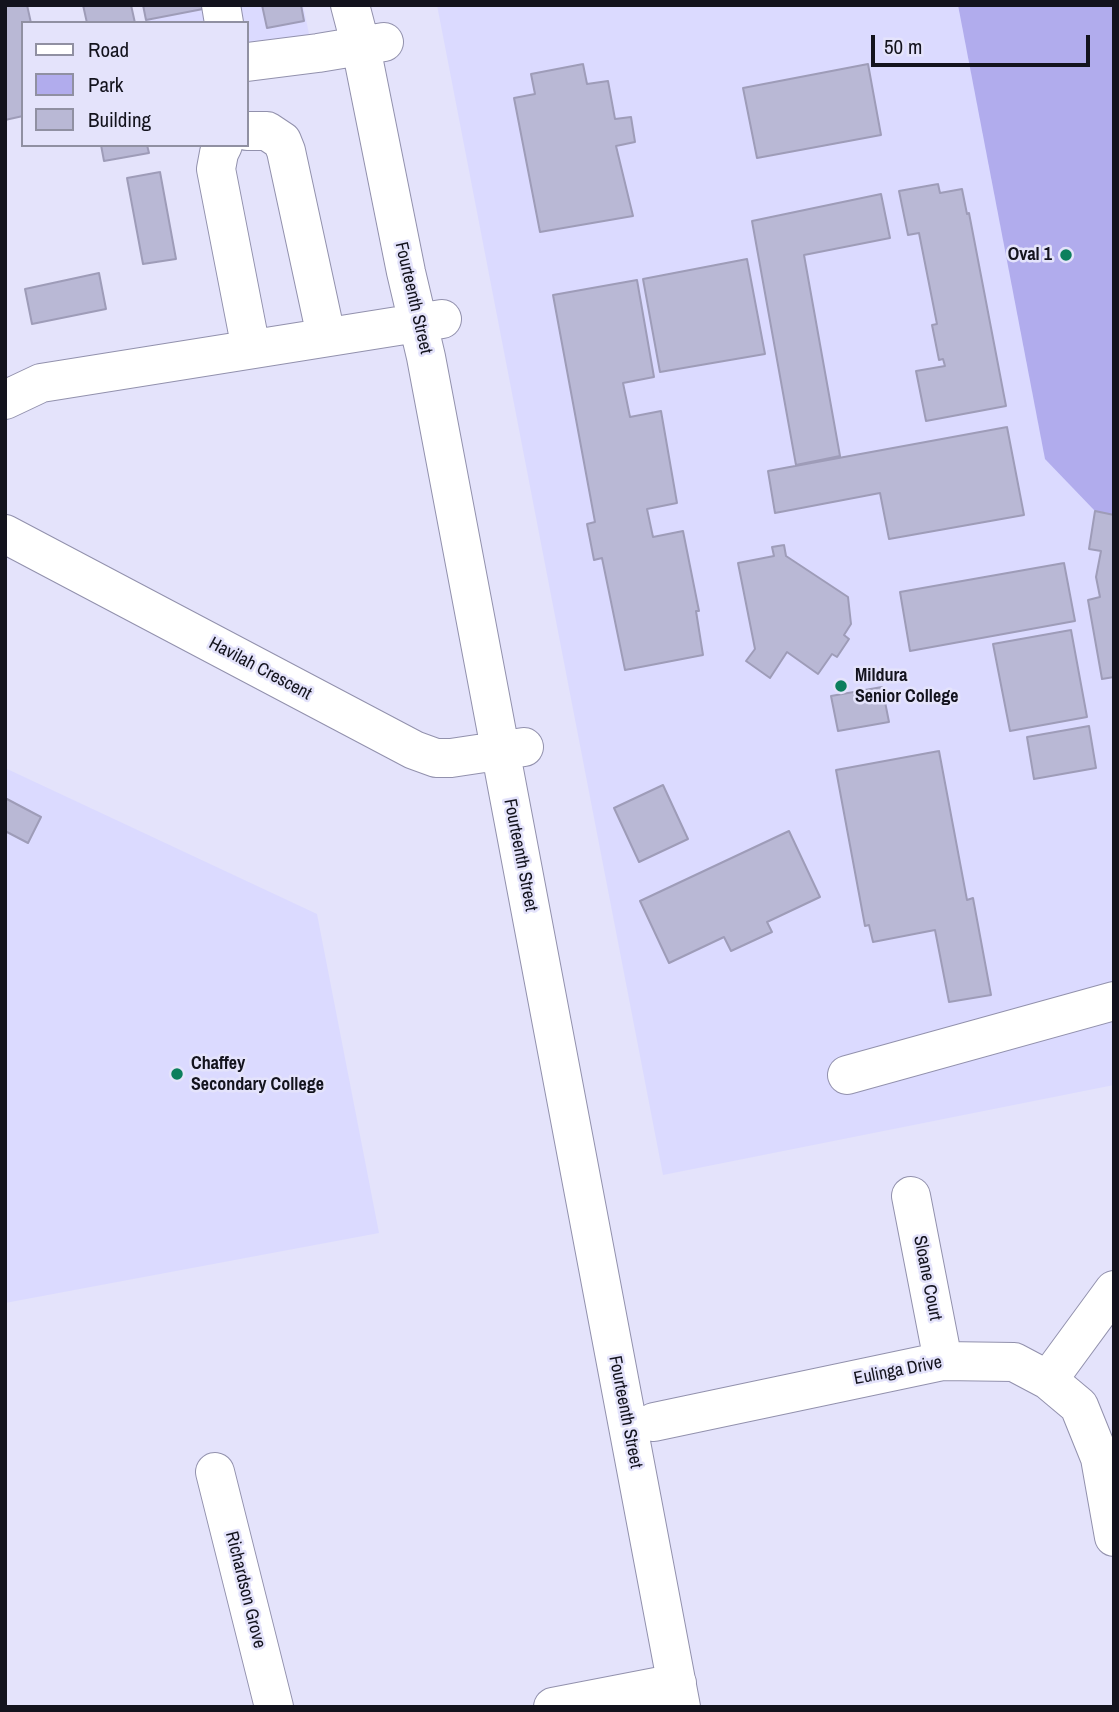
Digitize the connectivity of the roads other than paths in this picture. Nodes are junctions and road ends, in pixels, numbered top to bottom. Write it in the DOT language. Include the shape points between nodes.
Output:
graph roads {
  1 [pos="350,5"];
  2 [pos="378,5"];
  3 [pos="373,45"];
  4 [pos="248,62"];
  5 [pos="248,131"];
  6 [pos="222,147"];
  7 [pos="430,321"];
  8 [pos="326,336"];
  9 [pos="251,349"];
  10 [pos="10,396"];
  11 [pos="5,534"];
  12 [pos="513,749"];
  13 [pos="1114,1001"];
  14 [pos="847,1075"];
  15 [pos="911,1196"];
  16 [pos="1114,1290"];
  17 [pos="943,1361"];
  18 [pos="1048,1380"];
  19 [pos="654,1422"];
  20 [pos="215,1472"];
  21 [pos="1114,1537"];
  22 [pos="679,1695"];
  23 [pos="274,1707"];
  24 [pos="553,1707"];
  25 [pos="708,1707"];
  1 -- 3 [label="street, Fourteenth Street"];
  2 -- 3 [label="street, Fourteenth Street"];
  3 -- 4 [label="street"];
  3 -- 7 [label="street, Fourteenth Street" via="406,272"];
  5 -- 8 [label="street" via="267,131 282,141"];
  6 -- 9 [label="street" via="216,169"];
  7 -- 8 [label="street"];
  7 -- 12 [label="street, Fourteenth Street" via="429,371"];
  8 -- 9 [label="street"];
  9 -- 10 [label="street" via="41,383"];
  11 -- 12 [label="street, Havilah Crescent" via="414,750 451,758"];
  12 -- 19 [label="street, Fourteenth Street"];
  12 -- 22 [label="street, Fourteenth Street"];
  13 -- 14 [label="street"];
  15 -- 17 [label="street, Sloane Court"];
  16 -- 18 [label="street"];
  17 -- 18 [label="street, Eulinga Drive" via="1014,1362"];
  17 -- 19 [label="street, Eulinga Drive"];
  18 -- 21 [label="street, Eulinga Drive" via="1079,1406 1100,1458"];
  19 -- 25 [label="street, Fourteenth Street"];
  20 -- 23 [label="street, Richardson Grove"];
  22 -- 24 [label="street"];
}
